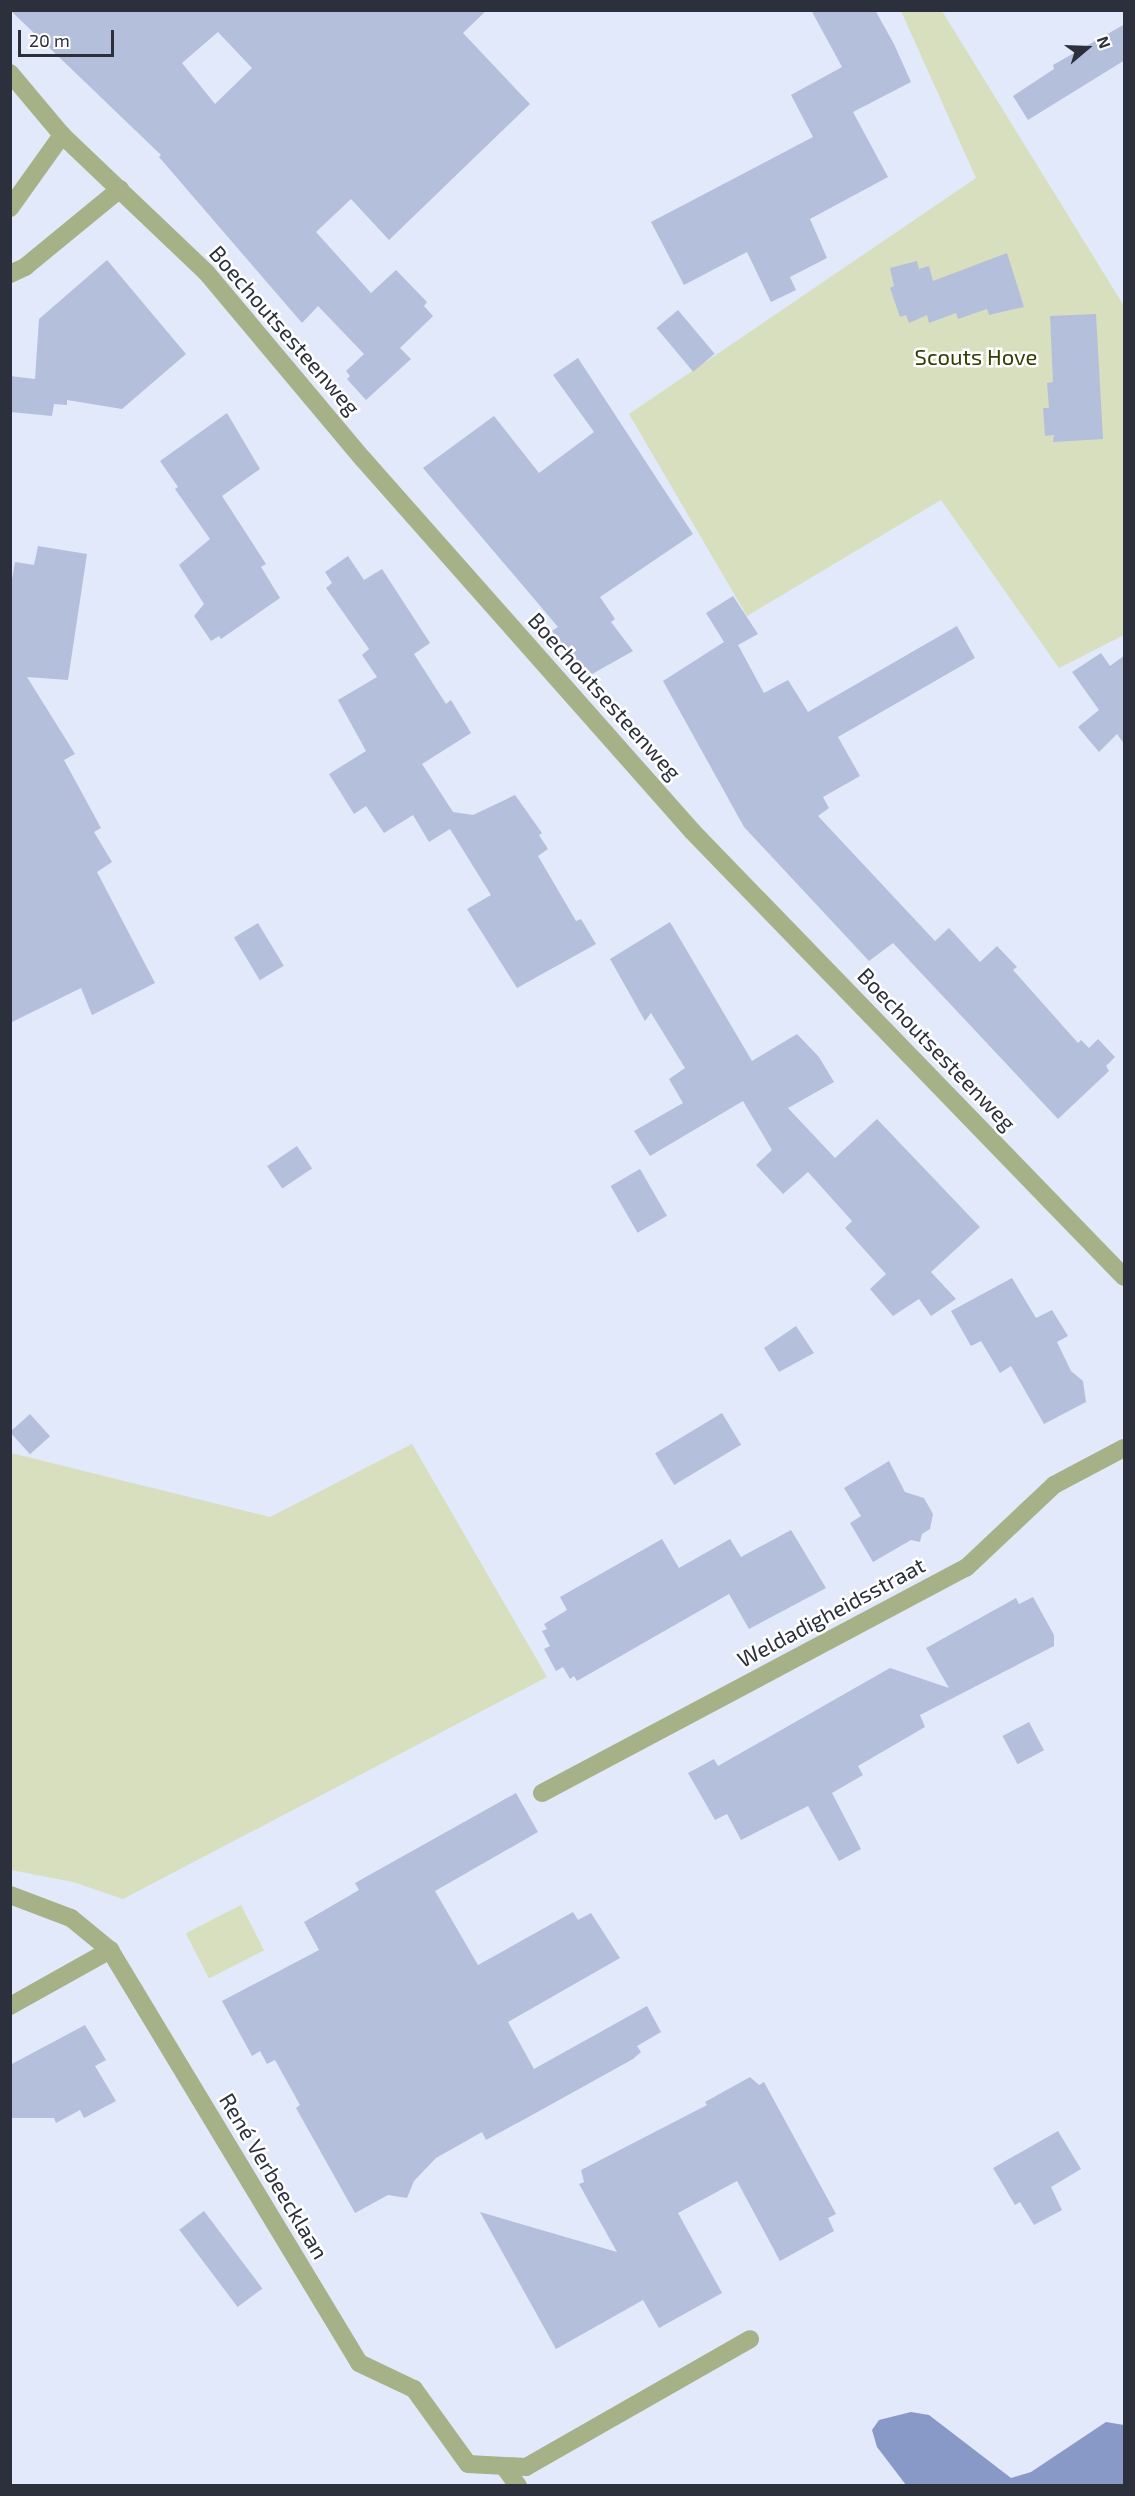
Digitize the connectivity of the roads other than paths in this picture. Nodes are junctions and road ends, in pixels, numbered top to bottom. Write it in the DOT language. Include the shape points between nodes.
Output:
graph roads {
  1 [pos="10,73"];
  2 [pos="62,135"];
  3 [pos="120,189"];
  4 [pos="10,208"];
  5 [pos="10,274"];
  6 [pos="1125,1277"];
  7 [pos="1125,1448"];
  8 [pos="542,1793"];
  9 [pos="10,1895"];
  10 [pos="110,1950"];
  11 [pos="10,2006"];
  12 [pos="750,2339"];
  13 [pos="505,2468"];
  14 [pos="518,2486"];
  1 -- 2 [label="street, Boechoutsesteenweg"];
  2 -- 3 [label="street, Boechoutsesteenweg"];
  2 -- 4 [label="street"];
  3 -- 5 [label="street" via="25,267"];
  3 -- 6 [label="street, Boechoutsesteenweg" via="206,272 363,459 692,831"];
  7 -- 8 [label="street, Weldadigheidsstraat" via="1054,1485 966,1568"];
  9 -- 10 [label="street, René Verbeecklaan" via="71,1918"];
  10 -- 11 [label="street"];
  10 -- 13 [label="street, René Verbeecklaan" via="359,2362 414,2389 468,2464"];
  12 -- 13 [label="street, René Verbeecklaan" via="526,2466"];
  13 -- 14 [label="street"];
}
